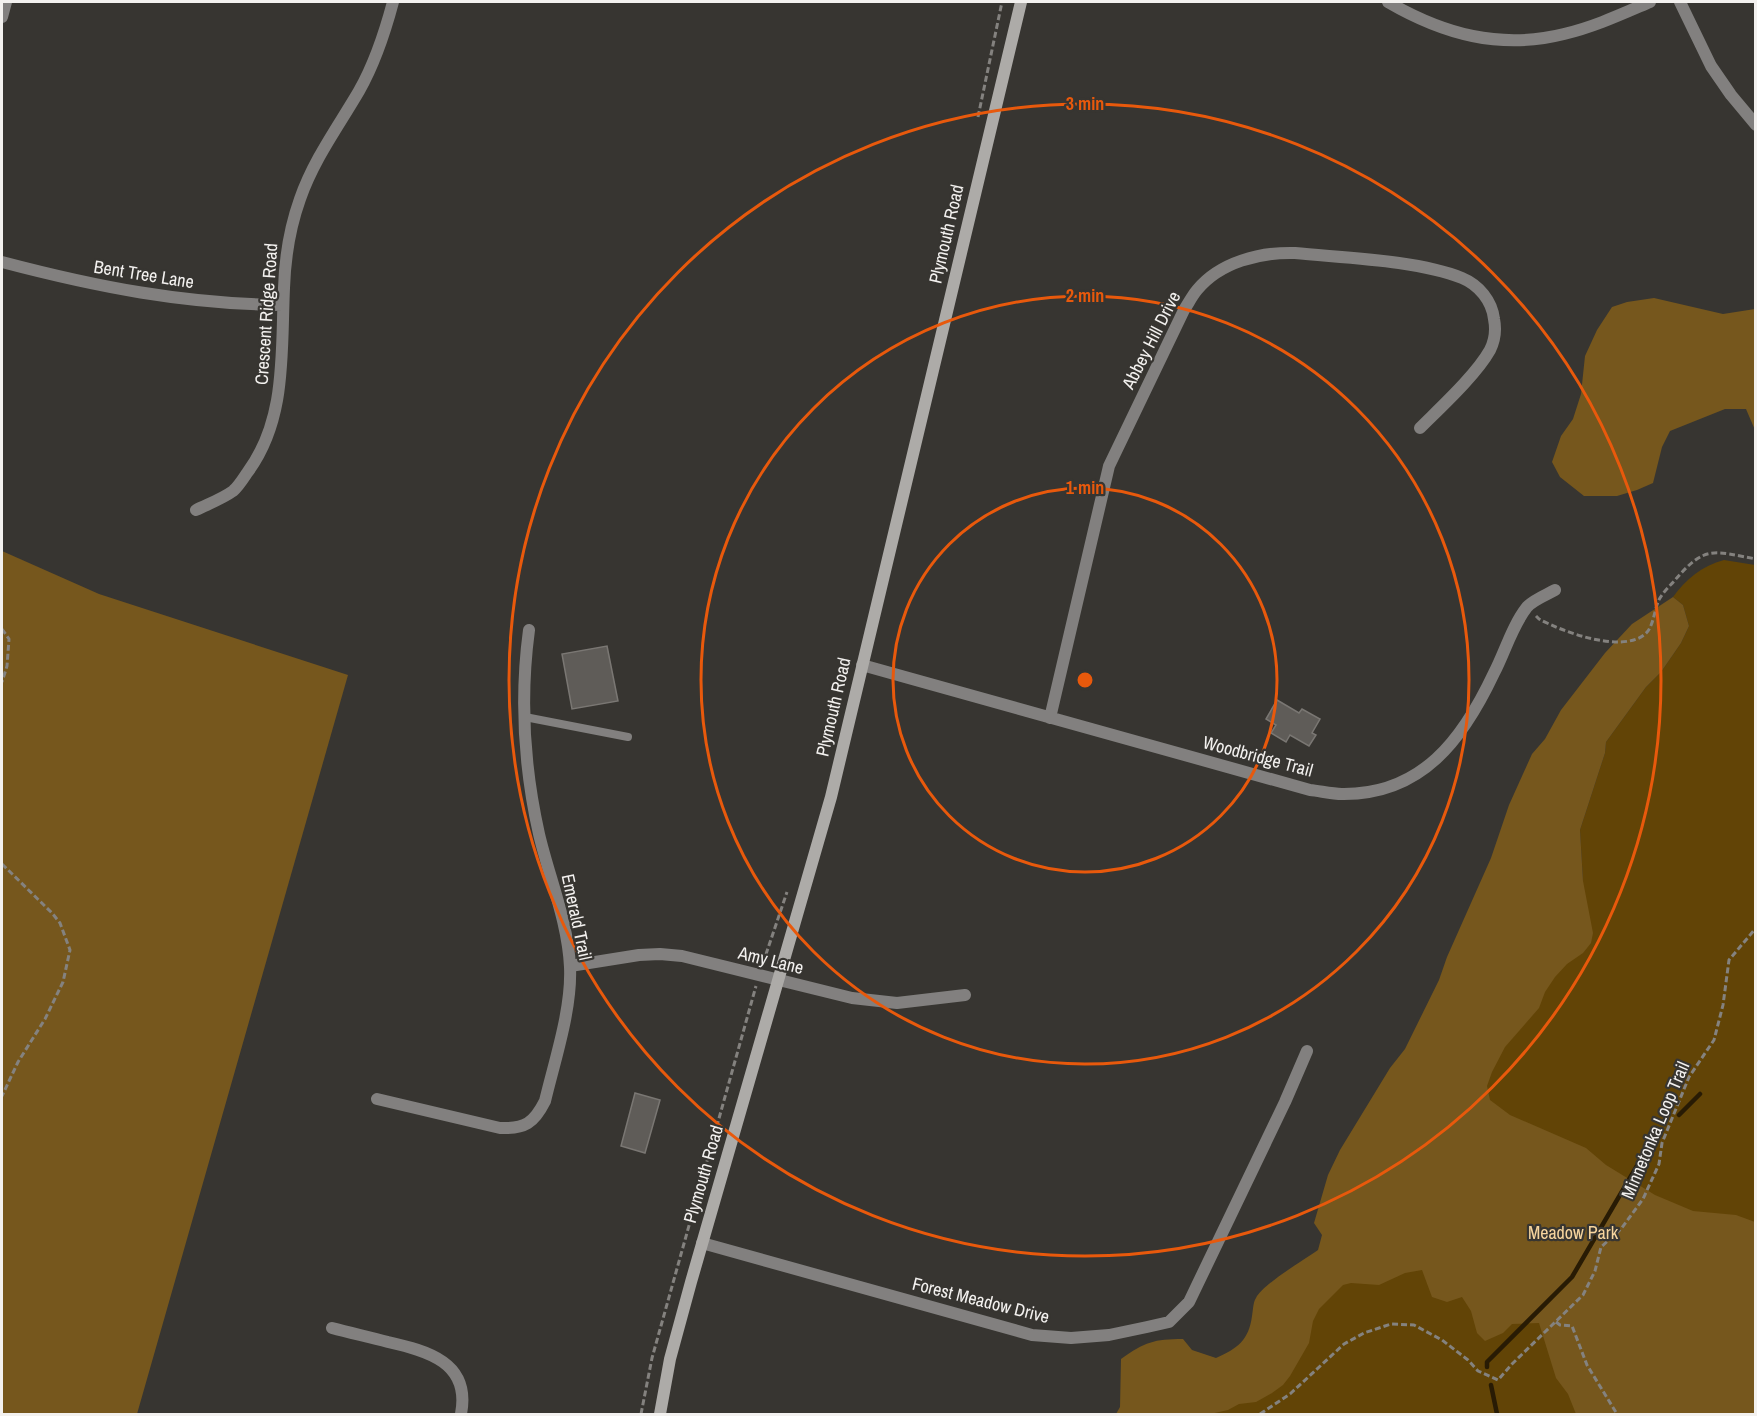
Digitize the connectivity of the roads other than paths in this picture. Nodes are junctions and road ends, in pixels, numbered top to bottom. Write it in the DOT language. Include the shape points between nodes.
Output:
graph roads {
  1 [pos="6,2"];
  2 [pos="393,2"];
  3 [pos="1021,2"];
  4 [pos="1388,2"];
  5 [pos="1650,2"];
  6 [pos="1680,2"];
  7 [pos="2,17"];
  8 [pos="1755,125"];
  9 [pos="2,262"];
  10 [pos="284,305"];
  11 [pos="1420,428"];
  12 [pos="196,510"];
  13 [pos="1555,590"];
  14 [pos="529,630"];
  15 [pos="862,665"];
  16 [pos="525,717"];
  17 [pos="1050,718"];
  18 [pos="628,737"];
  19 [pos="570,966"];
  20 [pos="777,980"];
  21 [pos="965,995"];
  22 [pos="1307,1051"];
  23 [pos="377,1099"];
  24 [pos="702,1243"];
  25 [pos="332,1328"];
  26 [pos="461,1414"];
  27 [pos="660,1414"];
  1 -- 7 [label="street"];
  2 -- 10 [label="street, Crescent Ridge Road" via="375,57 317,159 300,200 288,243"];
  3 -- 15 [label="main road, Plymouth Road"];
  4 -- 5 [label="street" via="1452,32 1526,40 1563,35"];
  6 -- 8 [label="street" via="1711,66"];
  9 -- 10 [label="street, Bent Tree Lane" via="154,296"];
  10 -- 12 [label="street, Crescent Ridge Road" via="278,399 269,432 255,463 234,491"];
  11 -- 17 [label="street, Abbey Hill Drive" via="1491,348 1496,332 1494,315 1488,299 1476,286 1424,268 1295,253 1275,252 1238,261 1217,273 1197,290 1184,310 1110,466"];
  13 -- 17 [label="street, Woodbridge Trail" via="1528,606 1493,676 1448,750 1425,770 1398,785 1369,793 1340,795 1310,789"];
  14 -- 16 [label="street, Emerald Trail"];
  15 -- 17 [label="street, Woodbridge Trail"];
  15 -- 20 [label="main road, Plymouth Road" via="831,797"];
  16 -- 18 [label="lane"];
  16 -- 19 [label="street, Emerald Trail" via="525,745 539,832"];
  19 -- 20 [label="street, Amy Lane" via="660,954"];
  19 -- 23 [label="street, Emerald Trail" via="566,1010 545,1101 528,1124 500,1128"];
  20 -- 21 [label="street, Amy Lane" via="852,998 897,1003"];
  20 -- 24 [label="main road, Plymouth Road"];
  22 -- 24 [label="street, Forest Meadow Drive" via="1189,1302 1169,1322 1109,1335 1032,1335"];
  24 -- 27 [label="main road, Plymouth Road" via="670,1359"];
  25 -- 26 [label="street" via="421,1350 438,1358 453,1371 461,1389"];
}
